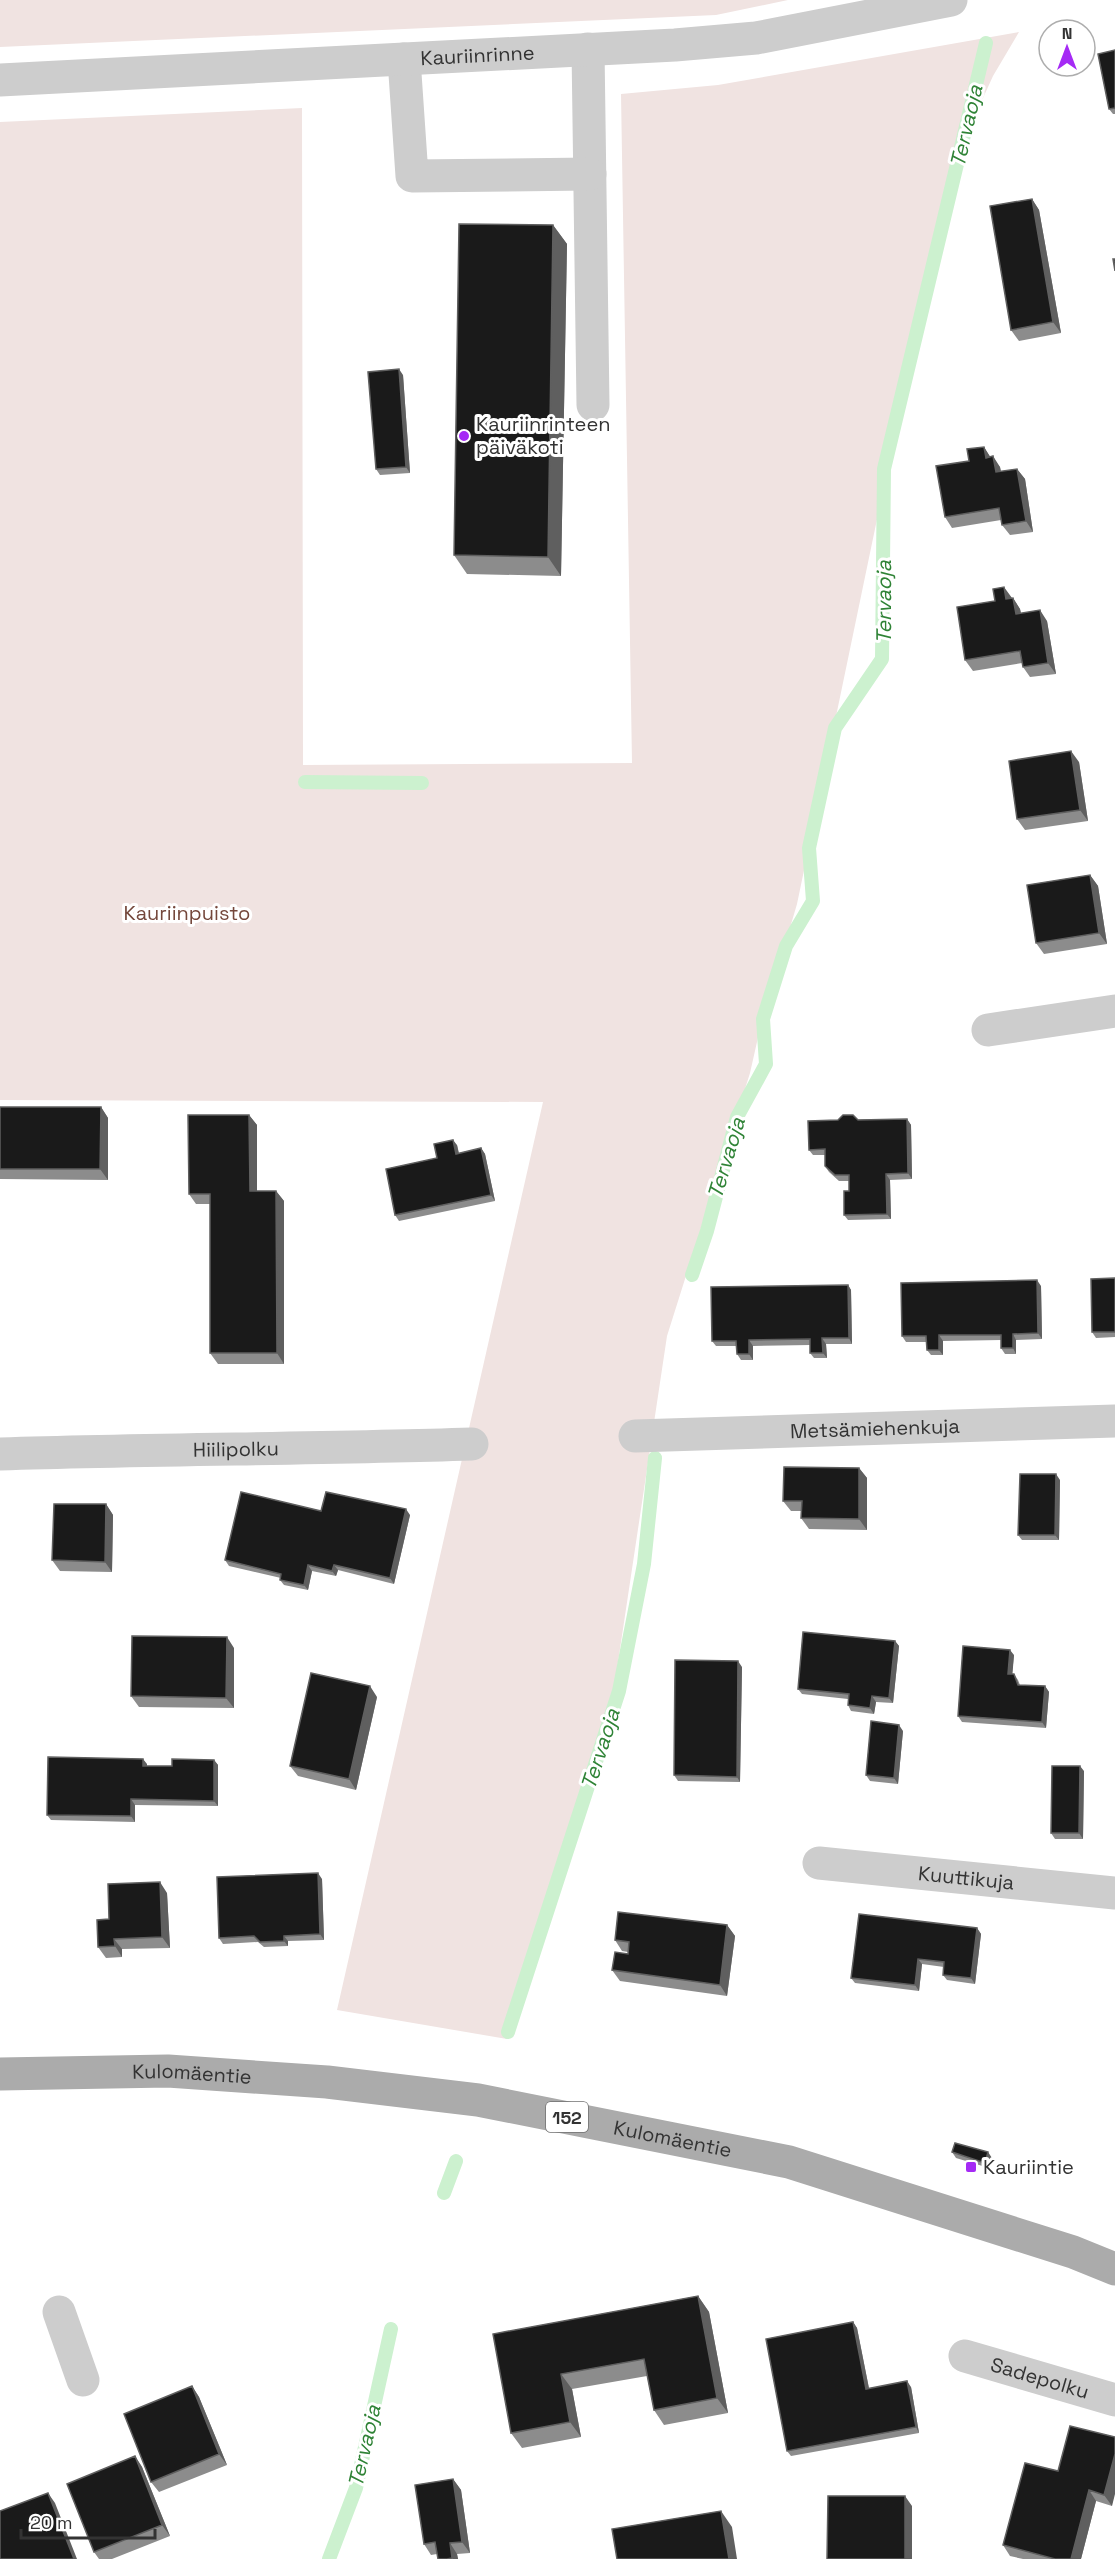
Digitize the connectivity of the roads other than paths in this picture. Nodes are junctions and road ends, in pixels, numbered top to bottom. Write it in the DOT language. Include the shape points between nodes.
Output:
graph roads {
  1 [pos="951,0"];
  2 [pos="588,50"];
  3 [pos="404,59"];
  4 [pos="0,80"];
  5 [pos="590,174"];
  6 [pos="593,405"];
  7 [pos="1115,1011"];
  8 [pos="988,1030"];
  9 [pos="1115,1420"];
  10 [pos="635,1436"];
  11 [pos="472,1444"];
  12 [pos="0,1454"];
  13 [pos="819,1863"];
  14 [pos="1115,1893"];
  15 [pos="0,2074"];
  16 [pos="1115,2269"];
  17 [pos="58,2312"];
  18 [pos="965,2356"];
  19 [pos="83,2379"];
  20 [pos="1115,2400"];
  1 -- 2 [label="street, Kauriinrinne" via="756,38"];
  2 -- 3 [label="street, Kauriinrinne"];
  2 -- 5 [label="street"];
  3 -- 4 [label="street, Kauriinrinne"];
  3 -- 5 [label="street" via="412,176"];
  5 -- 6 [label="street"];
  7 -- 8 [label="street"];
  9 -- 10 [label="street, Metsämiehenkuja"];
  11 -- 12 [label="street, Hiilipolku"];
  13 -- 14 [label="street, Kuuttikuja"];
  15 -- 16 [label="main road, Kulomäentie / 152" via="168,2071 327,2082 478,2100 789,2162 1073,2252"];
  17 -- 19 [label="street"];
  18 -- 20 [label="street, Sadepolku"];
}
